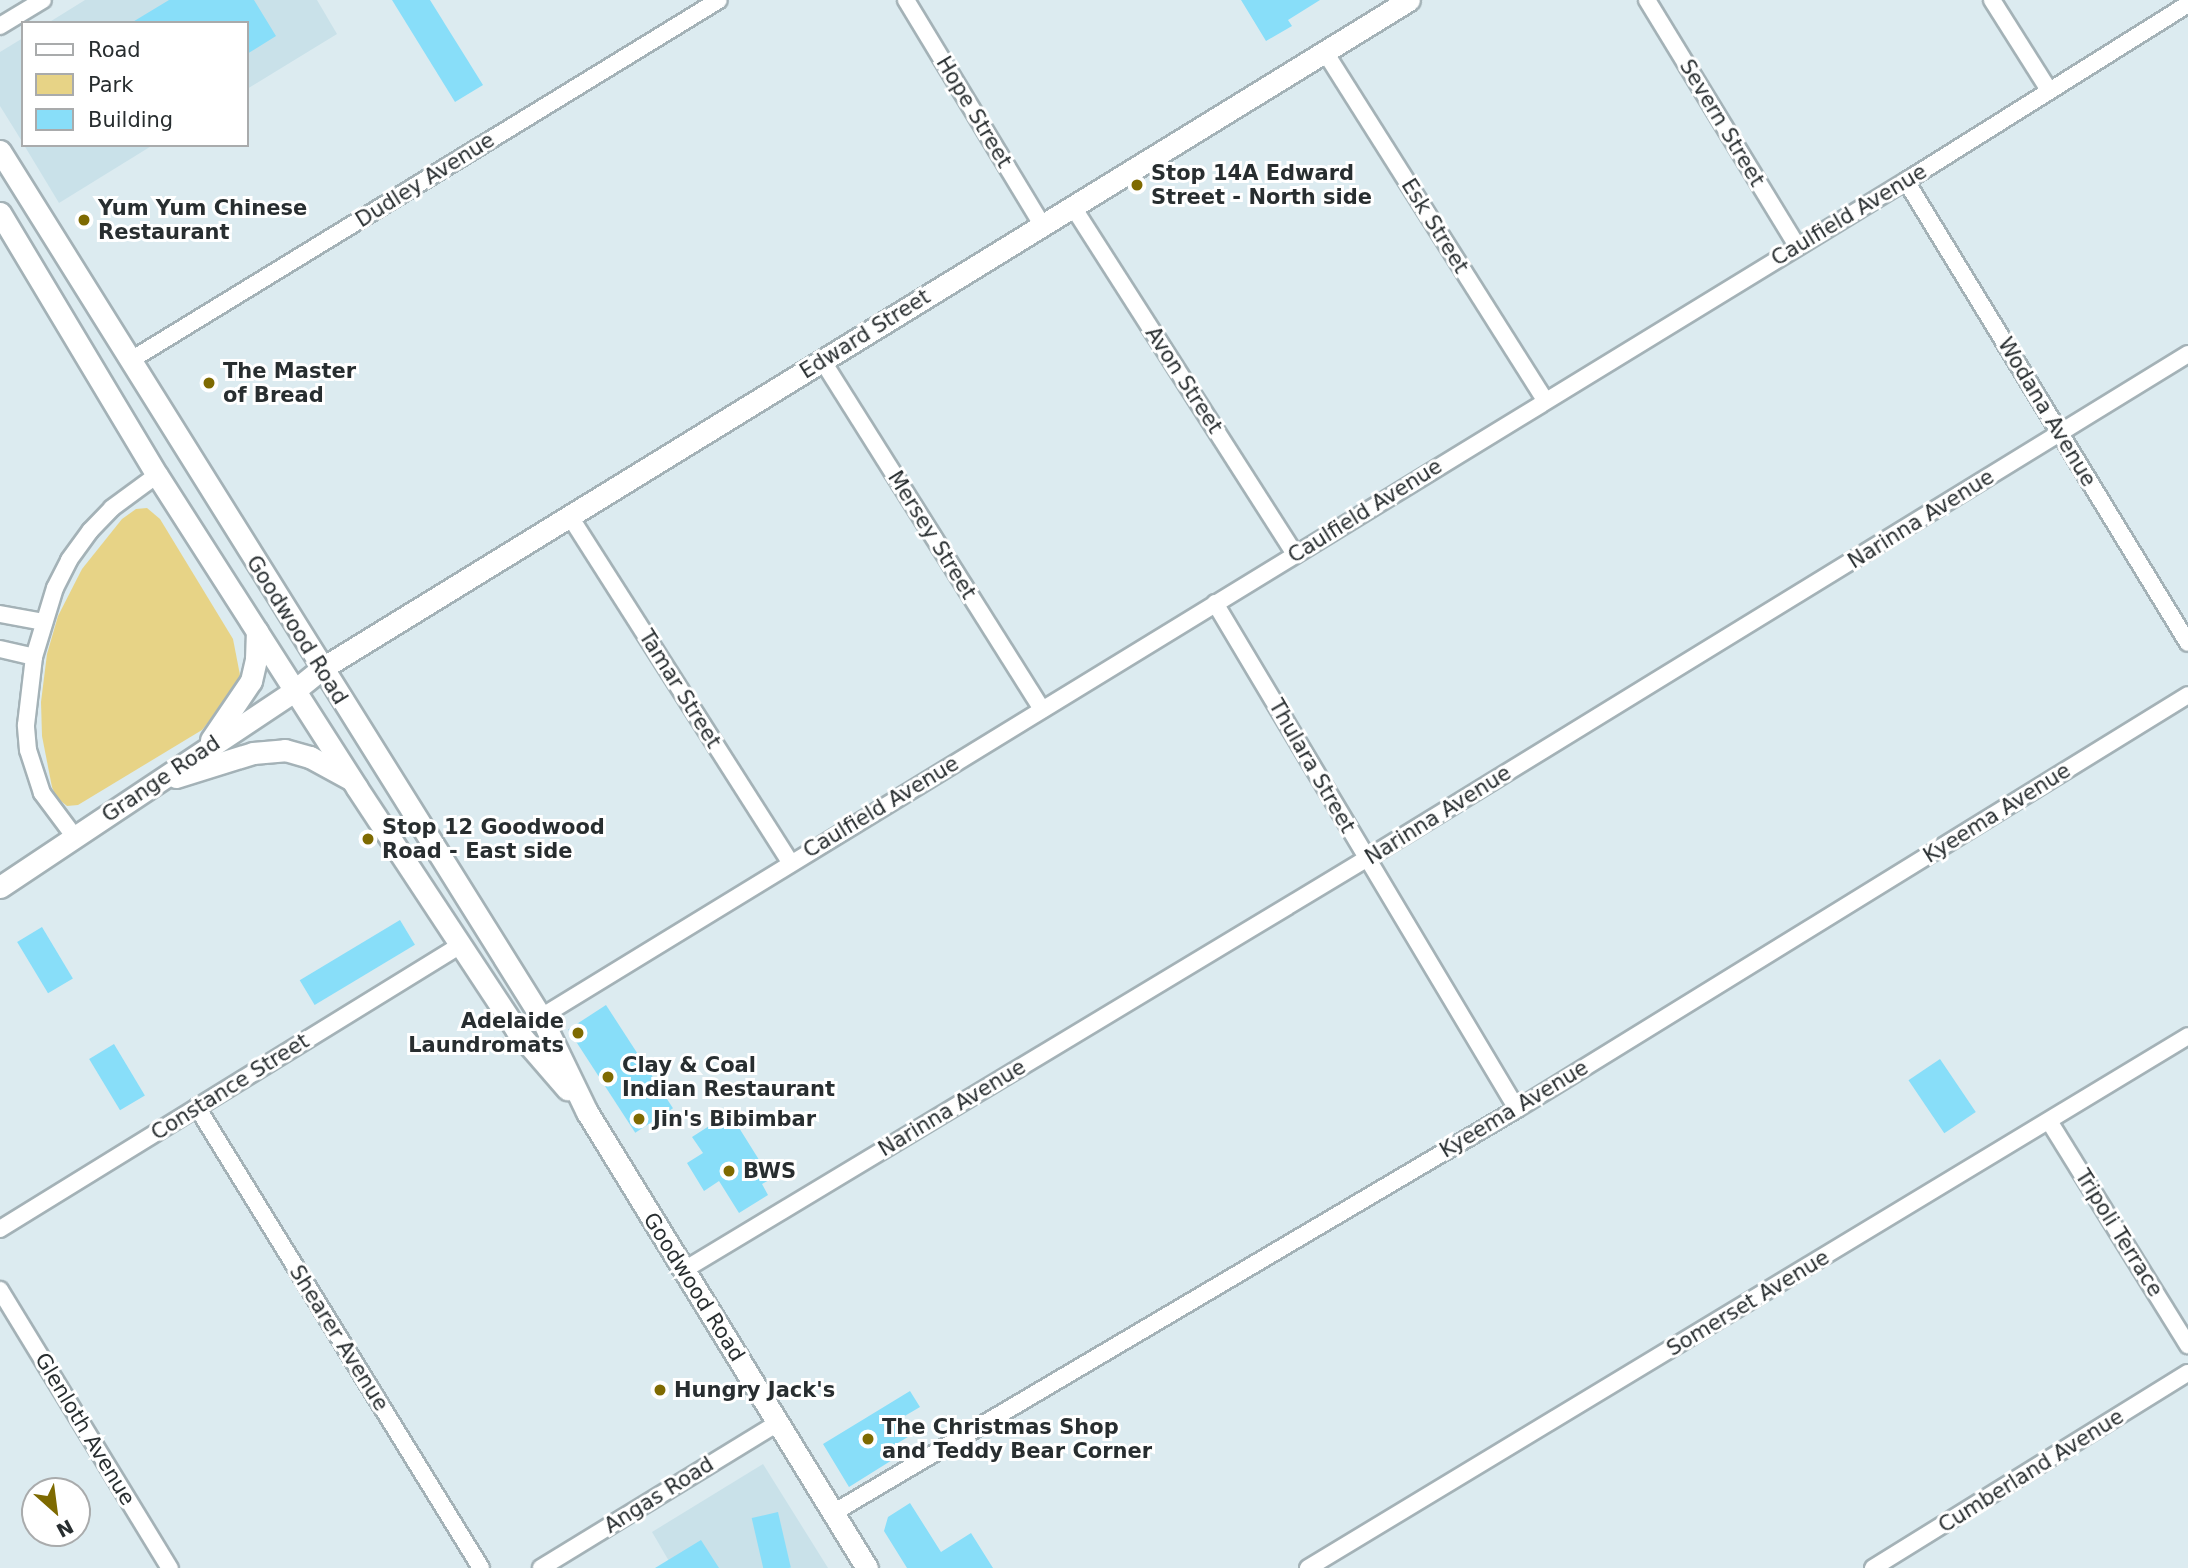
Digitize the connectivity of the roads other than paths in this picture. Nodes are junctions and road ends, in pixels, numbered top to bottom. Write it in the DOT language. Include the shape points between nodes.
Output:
graph roads {
  1 [pos="43,0"];
  2 [pos="719,0"];
  3 [pos="906,0"];
  4 [pos="1409,0"];
  5 [pos="1647,0"];
  6 [pos="1992,0"];
  7 [pos="2188,4"];
  8 [pos="0,26"];
  9 [pos="1325,52"];
  10 [pos="2049,90"];
  11 [pos="0,151"];
  12 [pos="1906,180"];
  13 [pos="1073,206"];
  14 [pos="0,213"];
  15 [pos="1042,225"];
  16 [pos="1798,247"];
  17 [pos="2188,355"];
  18 [pos="131,360"];
  19 [pos="821,360"];
  20 [pos="1545,400"];
  21 [pos="2060,433"];
  22 [pos="157,475"];
  23 [pos="569,515"];
  24 [pos="1295,554"];
  25 [pos="1215,603"];
  26 [pos="0,614"];
  27 [pos="44,622"];
  28 [pos="257,631"];
  29 [pos="2188,643"];
  30 [pos="0,649"];
  31 [pos="34,657"];
  32 [pos="321,669"];
  33 [pos="294,691"];
  34 [pos="2188,695"];
  35 [pos="1042,709"];
  36 [pos="204,750"];
  37 [pos="352,780"];
  38 [pos="151,785"];
  39 [pos="74,836"];
  40 [pos="1366,859"];
  41 [pos="790,862"];
  42 [pos="0,887"];
  43 [pos="459,946"];
  44 [pos="541,1017"];
  45 [pos="2188,1036"];
  46 [pos="197,1107"];
  47 [pos="1517,1109"];
  48 [pos="587,1112"];
  49 [pos="2049,1121"];
  50 [pos="0,1228"];
  51 [pos="684,1270"];
  52 [pos="0,1290"];
  53 [pos="2188,1345"];
  54 [pos="2188,1373"];
  55 [pos="778,1423"];
  56 [pos="833,1513"];
  57 [pos="170,1568"];
  58 [pos="481,1568"];
  59 [pos="541,1568"];
  60 [pos="867,1568"];
  61 [pos="1308,1568"];
  62 [pos="1873,1568"];
  1 -- 8 [label="street"];
  2 -- 18 [label="street, Dudley Avenue"];
  3 -- 15 [label="street, Hope Street"];
  4 -- 9 [label="main road, Edward Street"];
  5 -- 16 [label="street, Severn Street"];
  6 -- 10 [label="street"];
  7 -- 10 [label="street, Caulfield Avenue"];
  9 -- 13 [label="main road, Edward Street"];
  9 -- 20 [label="street, Esk Street"];
  10 -- 12 [label="street, Caulfield Avenue"];
  11 -- 18 [label="main road, Goodwood Road"];
  12 -- 16 [label="street, Caulfield Avenue"];
  12 -- 21 [label="street, Wodana Avenue"];
  13 -- 15 [label="main road, Edward Street"];
  13 -- 24 [label="street, Avon Street"];
  14 -- 22 [label="main road, Goodwood Road"];
  15 -- 19 [label="main road, Edward Street"];
  16 -- 20 [label="street, Caulfield Avenue"];
  17 -- 21 [label="street, Narinna Avenue"];
  18 -- 32 [label="main road, Goodwood Road"];
  19 -- 23 [label="main road, Edward Street"];
  19 -- 35 [label="street, Mersey Street"];
  20 -- 24 [label="street, Caulfield Avenue"];
  21 -- 29 [label="street, Wodana Avenue"];
  21 -- 40 [label="street, Narinna Avenue"];
  22 -- 27 [label="street" via="112,508 90,531 69,560"];
  22 -- 28 [label="main road, Goodwood Road"];
  23 -- 32 [label="main road, Edward Street"];
  23 -- 41 [label="street, Tamar Street"];
  24 -- 25 [label="street, Caulfield Avenue"];
  25 -- 35 [label="street, Caulfield Avenue"];
  25 -- 40 [label="street, Thulara Street"];
  26 -- 27 [label="street"];
  27 -- 31 [label="street"];
  28 -- 33 [label="main road, Goodwood Road"];
  28 -- 36 [label="main road" via="251,681"];
  30 -- 31 [label="street"];
  31 -- 39 [label="street" via="26,724 28,750 42,793"];
  32 -- 33 [label="main road, Grange Road"];
  32 -- 44 [label="main road, Goodwood Road"];
  33 -- 36 [label="main road, Grange Road"];
  33 -- 37 [label="main road, Goodwood Road"];
  34 -- 47 [label="street, Kyeema Avenue"];
  35 -- 41 [label="street, Caulfield Avenue"];
  36 -- 38 [label="main road, Grange Road"];
  37 -- 38 [label="main road" via="299,752 268,750"];
  37 -- 43 [label="main road, Goodwood Road"];
  38 -- 39 [label="main road, Grange Road"];
  39 -- 42 [label="main road, Grange Road"];
  40 -- 47 [label="street, Thulara Street"];
  40 -- 51 [label="street, Narinna Avenue"];
  41 -- 44 [label="street, Caulfield Avenue"];
  43 -- 46 [label="street, Constance Street"];
  43 -- 48 [label="main road, Goodwood Road" via="517,1031"];
  44 -- 48 [label="main road, Goodwood Road"];
  45 -- 49 [label="street, Somerset Avenue"];
  46 -- 50 [label="street, Constance Street"];
  46 -- 58 [label="street, Shearer Avenue"];
  47 -- 56 [label="street, Kyeema Avenue"];
  48 -- 51 [label="main road, Goodwood Road"];
  49 -- 53 [label="street, Tripoli Terrace"];
  49 -- 61 [label="street, Somerset Avenue"];
  51 -- 55 [label="main road, Goodwood Road"];
  52 -- 57 [label="street, Glenloth Avenue"];
  54 -- 62 [label="street, Cumberland Avenue"];
  55 -- 56 [label="main road, Goodwood Road"];
  55 -- 59 [label="street, Angas Road"];
  56 -- 60 [label="main road, Goodwood Road"];
}
